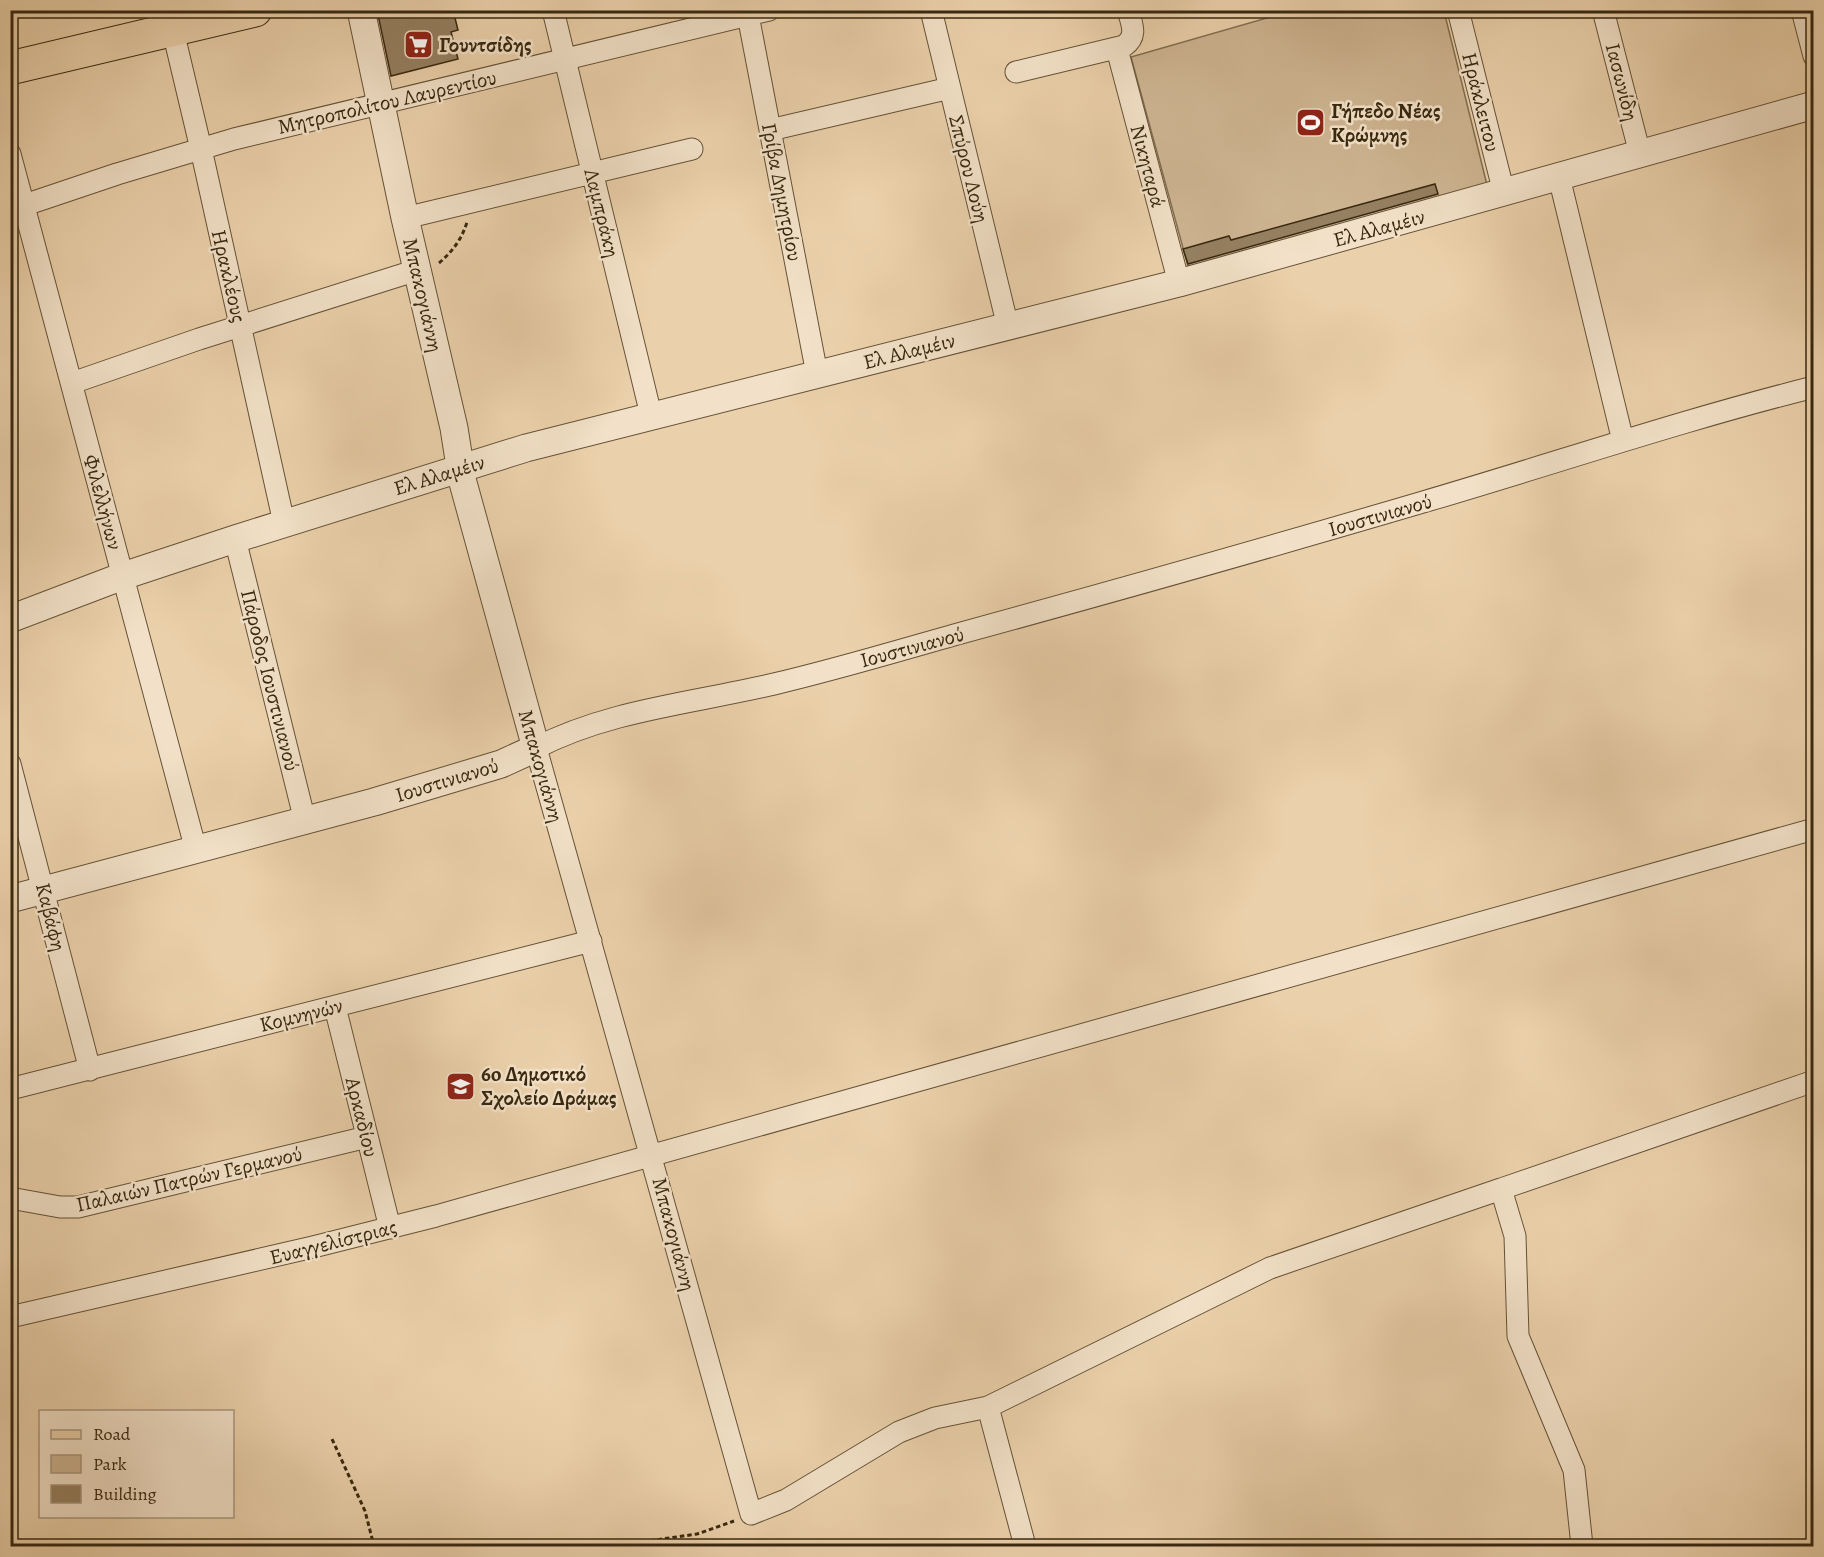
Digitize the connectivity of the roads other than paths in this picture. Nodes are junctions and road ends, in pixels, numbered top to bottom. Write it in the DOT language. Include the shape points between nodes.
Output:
graph roads {
  1 [pos="255,10"];
  2 [pos="361,10"];
  3 [pos="553,10"];
  4 [pos="769,10"];
  5 [pos="931,10"];
  6 [pos="1128,10"];
  7 [pos="1458,10"];
  8 [pos="1603,10"];
  9 [pos="1802,10"];
  10 [pos="747,13"];
  11 [pos="171,20"];
  12 [pos="1125,43"];
  13 [pos="1814,56"];
  14 [pos="565,60"];
  15 [pos="10,68"];
  16 [pos="1016,72"];
  17 [pos="950,88"];
  18 [pos="380,102"];
  19 [pos="1814,105"];
  20 [pos="770,130"];
  21 [pos="201,149"];
  22 [pos="692,149"];
  23 [pos="10,154"];
  24 [pos="1640,154"];
  25 [pos="592,173"];
  26 [pos="1560,177"];
  27 [pos="1504,194"];
  28 [pos="18,208"];
  29 [pos="405,218"];
  30 [pos="417,270"];
  31 [pos="1179,283"];
  32 [pos="241,326"];
  33 [pos="1008,327"];
  34 [pos="817,374"];
  35 [pos="72,383"];
  36 [pos="1814,387"];
  37 [pos="651,415"];
  38 [pos="1623,441"];
  39 [pos="460,468"];
  40 [pos="284,523"];
  41 [pos="234,539"];
  42 [pos="123,576"];
  43 [pos="10,619"];
  44 [pos="536,748"];
  45 [pos="10,764"];
  46 [pos="305,821"];
  47 [pos="1814,829"];
  48 [pos="196,850"];
  49 [pos="44,890"];
  50 [pos="10,899"];
  51 [pos="591,941"];
  52 [pos="335,1007"];
  53 [pos="90,1070"];
  54 [pos="1814,1081"];
  55 [pos="10,1089"];
  56 [pos="367,1137"];
  57 [pos="652,1154"];
  58 [pos="1501,1189"];
  59 [pos="10,1198"];
  60 [pos="390,1228"];
  61 [pos="10,1317"];
  62 [pos="988,1407"];
  63 [pos="1025,1546"];
  64 [pos="1582,1546"];
  1 -- 11 [label="main road"];
  2 -- 18 [label="street, Μπακογιάννη"];
  3 -- 14 [label="street, Λαμπράκη"];
  4 -- 10 [label="street, Μητροπολίτου Λαυρεντίου"];
  5 -- 17 [label="street, Σπύρου Λούη"];
  6 -- 12 [label="street, Νικηταρά"];
  7 -- 27 [label="street, Ηράκλειτου"];
  8 -- 24 [label="street, Ιασωνίδη"];
  9 -- 13 [label="street"];
  10 -- 14 [label="street, Μητροπολίτου Λαυρεντίου"];
  10 -- 20 [label="street, Γρίβα Δημητρίου"];
  11 -- 15 [label="main road"];
  11 -- 21 [label="street, Ηρακλέους"];
  12 -- 16 [label="street"];
  12 -- 31 [label="street, Νικηταρά"];
  14 -- 18 [label="street, Μητροπολίτου Λαυρεντίου"];
  14 -- 25 [label="street, Λαμπράκη"];
  17 -- 20 [label="street"];
  17 -- 33 [label="street, Σπύρου Λούη"];
  18 -- 21 [label="street, Μητροπολίτου Λαυρεντίου"];
  18 -- 29 [label="street, Μπακογιάννη"];
  19 -- 24 [label="street, Ελ Αλαμέιν"];
  20 -- 34 [label="street, Γρίβα Δημητρίου"];
  21 -- 28 [label="street, Μητροπολίτου Λαυρεντίου"];
  21 -- 32 [label="street, Ηρακλέους"];
  22 -- 25 [label="street"];
  23 -- 28 [label="street, Φιλελλήνων"];
  24 -- 26 [label="street, Ελ Αλαμέιν"];
  25 -- 29 [label="street"];
  25 -- 37 [label="street, Λαμπράκη"];
  26 -- 27 [label="street, Ελ Αλαμέιν"];
  26 -- 38 [label="street"];
  27 -- 31 [label="street, Ελ Αλαμέιν"];
  28 -- 35 [label="street, Φιλελλήνων"];
  29 -- 30 [label="street, Μπακογιάννη"];
  30 -- 32 [label="street"];
  30 -- 39 [label="street, Μπακογιάννη"];
  31 -- 33 [label="street, Ελ Αλαμέιν"];
  32 -- 35 [label="street"];
  32 -- 40 [label="street, Ηρακλέους"];
  33 -- 34 [label="street, Ελ Αλαμέιν"];
  34 -- 37 [label="street, Ελ Αλαμέιν"];
  35 -- 42 [label="street, Φιλελλήνων"];
  36 -- 38 [label="street, Ιουστινιανού"];
  37 -- 39 [label="street, Ελ Αλαμέιν"];
  38 -- 44 [label="street, Ιουστινιανού" via="1126,588 822,672 593,724"];
  39 -- 40 [label="street, Ελ Αλαμέιν"];
  39 -- 44 [label="street, Μπακογιάννη"];
  40 -- 41 [label="street, Ελ Αλαμέιν"];
  41 -- 42 [label="street, Ελ Αλαμέιν"];
  41 -- 46 [label="street, Πάροδος Ιουστινιανού"];
  42 -- 43 [label="street, Ελ Αλαμέιν"];
  42 -- 48 [label="street, Φιλελλήνων"];
  44 -- 46 [label="street, Ιουστινιανού" via="501,764"];
  44 -- 51 [label="street, Μπακογιάννη"];
  45 -- 49 [label="street, Καβάφη"];
  46 -- 48 [label="street, Ιουστινιανού"];
  47 -- 57 [label="street, Ευαγγελίστριας"];
  48 -- 49 [label="street, Ιουστινιανού"];
  49 -- 50 [label="street, Ιουστινιανού"];
  49 -- 53 [label="street, Καβάφη"];
  51 -- 52 [label="street, Κομνηνών"];
  51 -- 57 [label="street, Μπακογιάννη"];
  52 -- 53 [label="street, Κομνηνών"];
  52 -- 56 [label="street, Αρκαδίου"];
  53 -- 55 [label="street, Κομνηνών"];
  54 -- 58 [label="street"];
  56 -- 59 [label="street, Παλαιών Πατρών Γερμανού" via="78,1207 60,1208"];
  56 -- 60 [label="street, Αρκαδίου"];
  57 -- 60 [label="street, Ευαγγελίστριας"];
  57 -- 62 [label="street, Μπακογιάννη" via="751,1514 786,1500 912,1426"];
  58 -- 62 [label="street" via="1270,1268"];
  58 -- 64 [label="street" via="1515,1236 1518,1336 1574,1470"];
  60 -- 61 [label="street, Ευαγγελίστριας"];
  62 -- 63 [label="street"];
}
